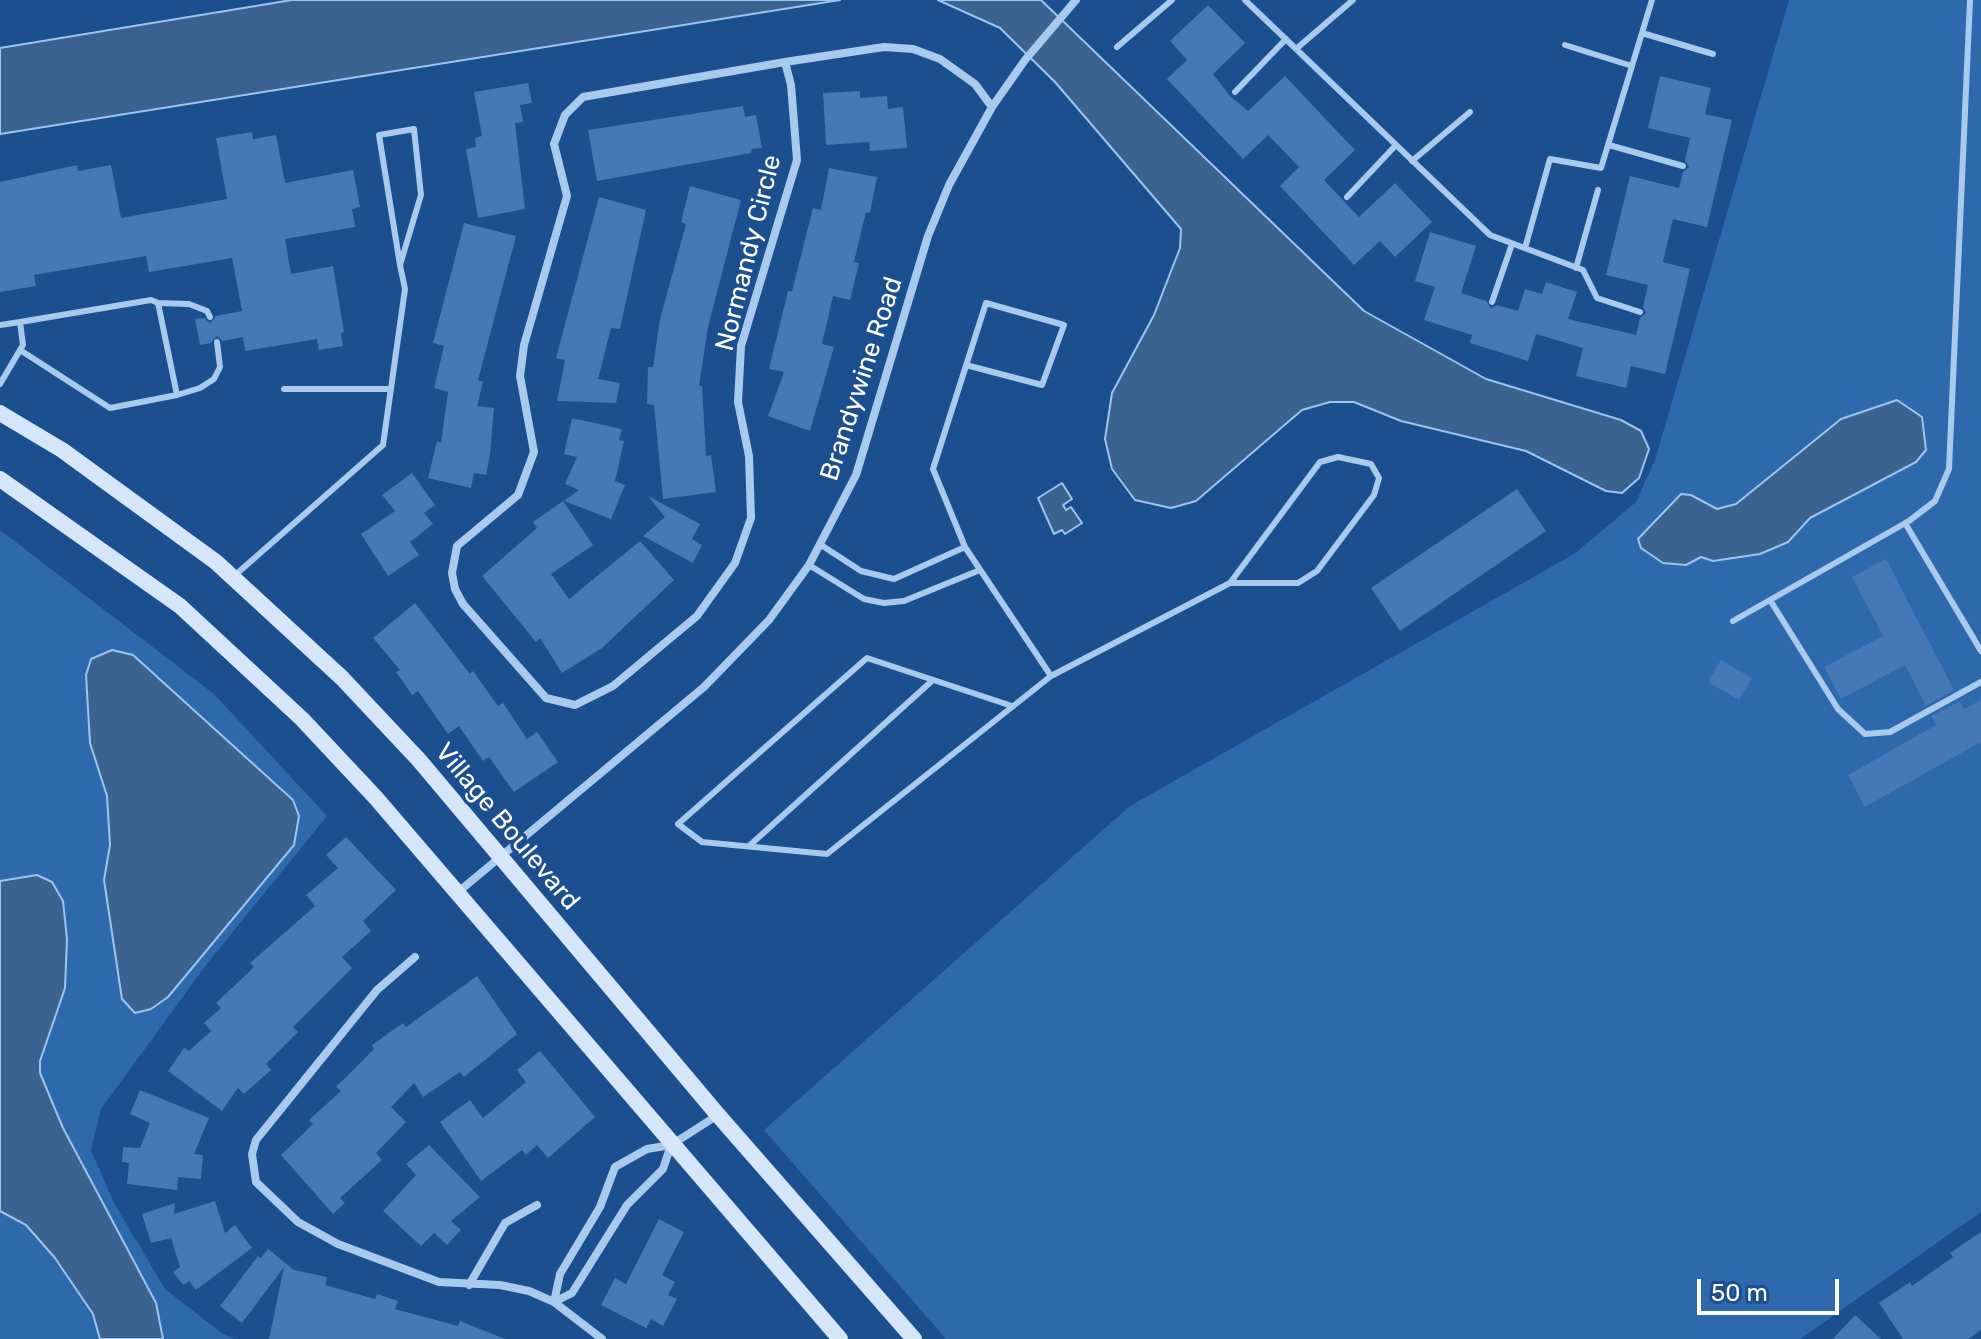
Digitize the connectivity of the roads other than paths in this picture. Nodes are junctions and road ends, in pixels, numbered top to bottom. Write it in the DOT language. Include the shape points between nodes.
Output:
graph roads {
  1 [pos="1076,0"];
  2 [pos="1172,0"];
  3 [pos="1245,0"];
  4 [pos="1353,0"];
  5 [pos="1652,0"];
  6 [pos="1970,0"];
  7 [pos="1642,33"];
  8 [pos="1286,39"];
  9 [pos="1565,45"];
  10 [pos="1117,47"];
  11 [pos="1296,49"];
  12 [pos="1713,54"];
  13 [pos="785,62"];
  14 [pos="1632,66"];
  15 [pos="1235,92"];
  16 [pos="992,107"];
  17 [pos="1470,112"];
  18 [pos="1396,145"];
  19 [pos="1609,145"];
  20 [pos="1412,161"];
  21 [pos="1683,166"];
  22 [pos="1598,190"];
  23 [pos="1347,197"];
  24 [pos="1512,244"];
  25 [pos="1525,248"];
  26 [pos="400,265"];
  27 [pos="1576,268"];
  28 [pos="1492,302"];
  29 [pos="158,303"];
  30 [pos="1640,312"];
  31 [pos="210,317"];
  32 [pos="20,322"];
  33 [pos="0,325"];
  34 [pos="217,342"];
  35 [pos="20,350"];
  36 [pos="966,365"];
  37 [pos="0,384"];
  38 [pos="284,389"];
  39 [pos="391,389"];
  40 [pos="177,395"];
  41 [pos="0,413"];
  42 [pos="0,479"];
  43 [pos="1905,523"];
  44 [pos="821,545"];
  45 [pos="965,547"];
  46 [pos="809,565"];
  47 [pos="980,570"];
  48 [pos="233,577"];
  49 [pos="1230,583"];
  50 [pos="1770,600"];
  51 [pos="1733,621"];
  52 [pos="1981,651"];
  53 [pos="1051,676"];
  54 [pos="933,680"];
  55 [pos="1981,682"];
  56 [pos="1012,706"];
  57 [pos="749,846"];
  58 [pos="502,859"];
  59 [pos="457,893"];
  60 [pos="415,957"];
  61 [pos="718,1115"];
  62 [pos="671,1145"];
  63 [pos="537,1205"];
  64 [pos="469,1285"];
  65 [pos="554,1302"];
  66 [pos="602,1339"];
  67 [pos="840,1339"];
  68 [pos="914,1339"];
  1 -- 16 [label="street, Brandywine Road"];
  2 -- 10 [label="lane"];
  3 -- 8 [label="lane"];
  4 -- 11 [label="lane"];
  5 -- 7 [label="lane"];
  6 -- 43 [label="lane" via="1949,469 1935,501"];
  7 -- 12 [label="lane"];
  7 -- 14 [label="lane"];
  8 -- 11 [label="lane"];
  8 -- 15 [label="lane"];
  9 -- 14 [label="lane"];
  11 -- 18 [label="lane"];
  13 -- 13 [label="street, Normandy Circle" via="797,160 741,346 738,402 749,456 751,518 735,563 697,616 613,686 575,705 546,698 463,604 452,573 457,546 518,495 534,452 520,376 567,196 554,144 557,130 583,97"];
  13 -- 16 [label="street, Normandy Circle" via="884,47 913,49 953,66"];
  14 -- 19 [label="lane"];
  16 -- 44 [label="street, Brandywine Road" via="928,236 869,439"];
  17 -- 20 [label="lane"];
  18 -- 20 [label="lane"];
  18 -- 23 [label="lane"];
  19 -- 21 [label="lane"];
  19 -- 25 [label="lane" via="1601,168 1550,159"];
  20 -- 24 [label="lane" via="1490,235"];
  22 -- 27 [label="lane"];
  24 -- 25 [label="lane"];
  24 -- 28 [label="lane"];
  25 -- 27 [label="lane"];
  26 -- 26 [label="lane" via="379,135 414,129 421,195"];
  26 -- 39 [label="lane" via="405,289"];
  27 -- 30 [label="lane" via="1583,270 1597,298"];
  29 -- 31 [label="lane" via="189,304"];
  29 -- 32 [label="lane"];
  29 -- 40 [label="lane"];
  32 -- 33 [label="lane"];
  32 -- 35 [label="lane"];
  34 -- 40 [label="lane" via="220,367 214,379"];
  35 -- 37 [label="lane"];
  35 -- 40 [label="lane" via="110,408"];
  36 -- 36 [label="lane" via="986,303 1064,325 1042,385"];
  36 -- 45 [label="lane" via="933,469"];
  38 -- 39 [label="lane"];
  39 -- 48 [label="lane" via="383,445"];
  41 -- 48 [label="street, Village Boulevard" via="62,450"];
  42 -- 59 [label="street" via="180,606 302,719"];
  43 -- 50 [label="lane"];
  43 -- 52 [label="lane"];
  44 -- 45 [label="lane" via="861,571 894,579"];
  44 -- 46 [label="street, Brandywine Road"];
  45 -- 47 [label="lane"];
  46 -- 47 [label="lane" via="864,599 884,603 904,601"];
  46 -- 58 [label="street, Brandywine Road" via="769,620 704,687"];
  47 -- 53 [label="lane"];
  48 -- 58 [label="street, Village Boulevard" via="342,678"];
  49 -- 49 [label="lane" via="1298,583 1317,571 1374,495 1379,478 1371,464 1338,457 1320,462"];
  49 -- 53 [label="lane"];
  50 -- 51 [label="lane"];
  50 -- 55 [label="lane" via="1838,709 1865,734 1890,732"];
  53 -- 56 [label="lane"];
  54 -- 56 [label="lane"];
  54 -- 57 [label="lane"];
  54 -- 57 [label="lane" via="867,658 678,824 702,842"];
  56 -- 57 [label="lane" via="827,854"];
  58 -- 59 [label="street, Brandywine Road"];
  58 -- 61 [label="street, Village Boulevard"];
  59 -- 62 [label="street"];
  60 -- 64 [label="street" via="377,990 256,1140 252,1168 264,1193 311,1230 424,1277"];
  61 -- 62 [label="street"];
  61 -- 68 [label="street, Village Boulevard"];
  62 -- 65 [label="street" via="663,1169 627,1205 572,1293"];
  62 -- 65 [label="street" via="647,1149 615,1167 600,1207 560,1274"];
  62 -- 67 [label="street"];
  63 -- 64 [label="street" via="505,1223"];
  64 -- 65 [label="street" via="515,1287"];
  65 -- 66 [label="street"];
}
